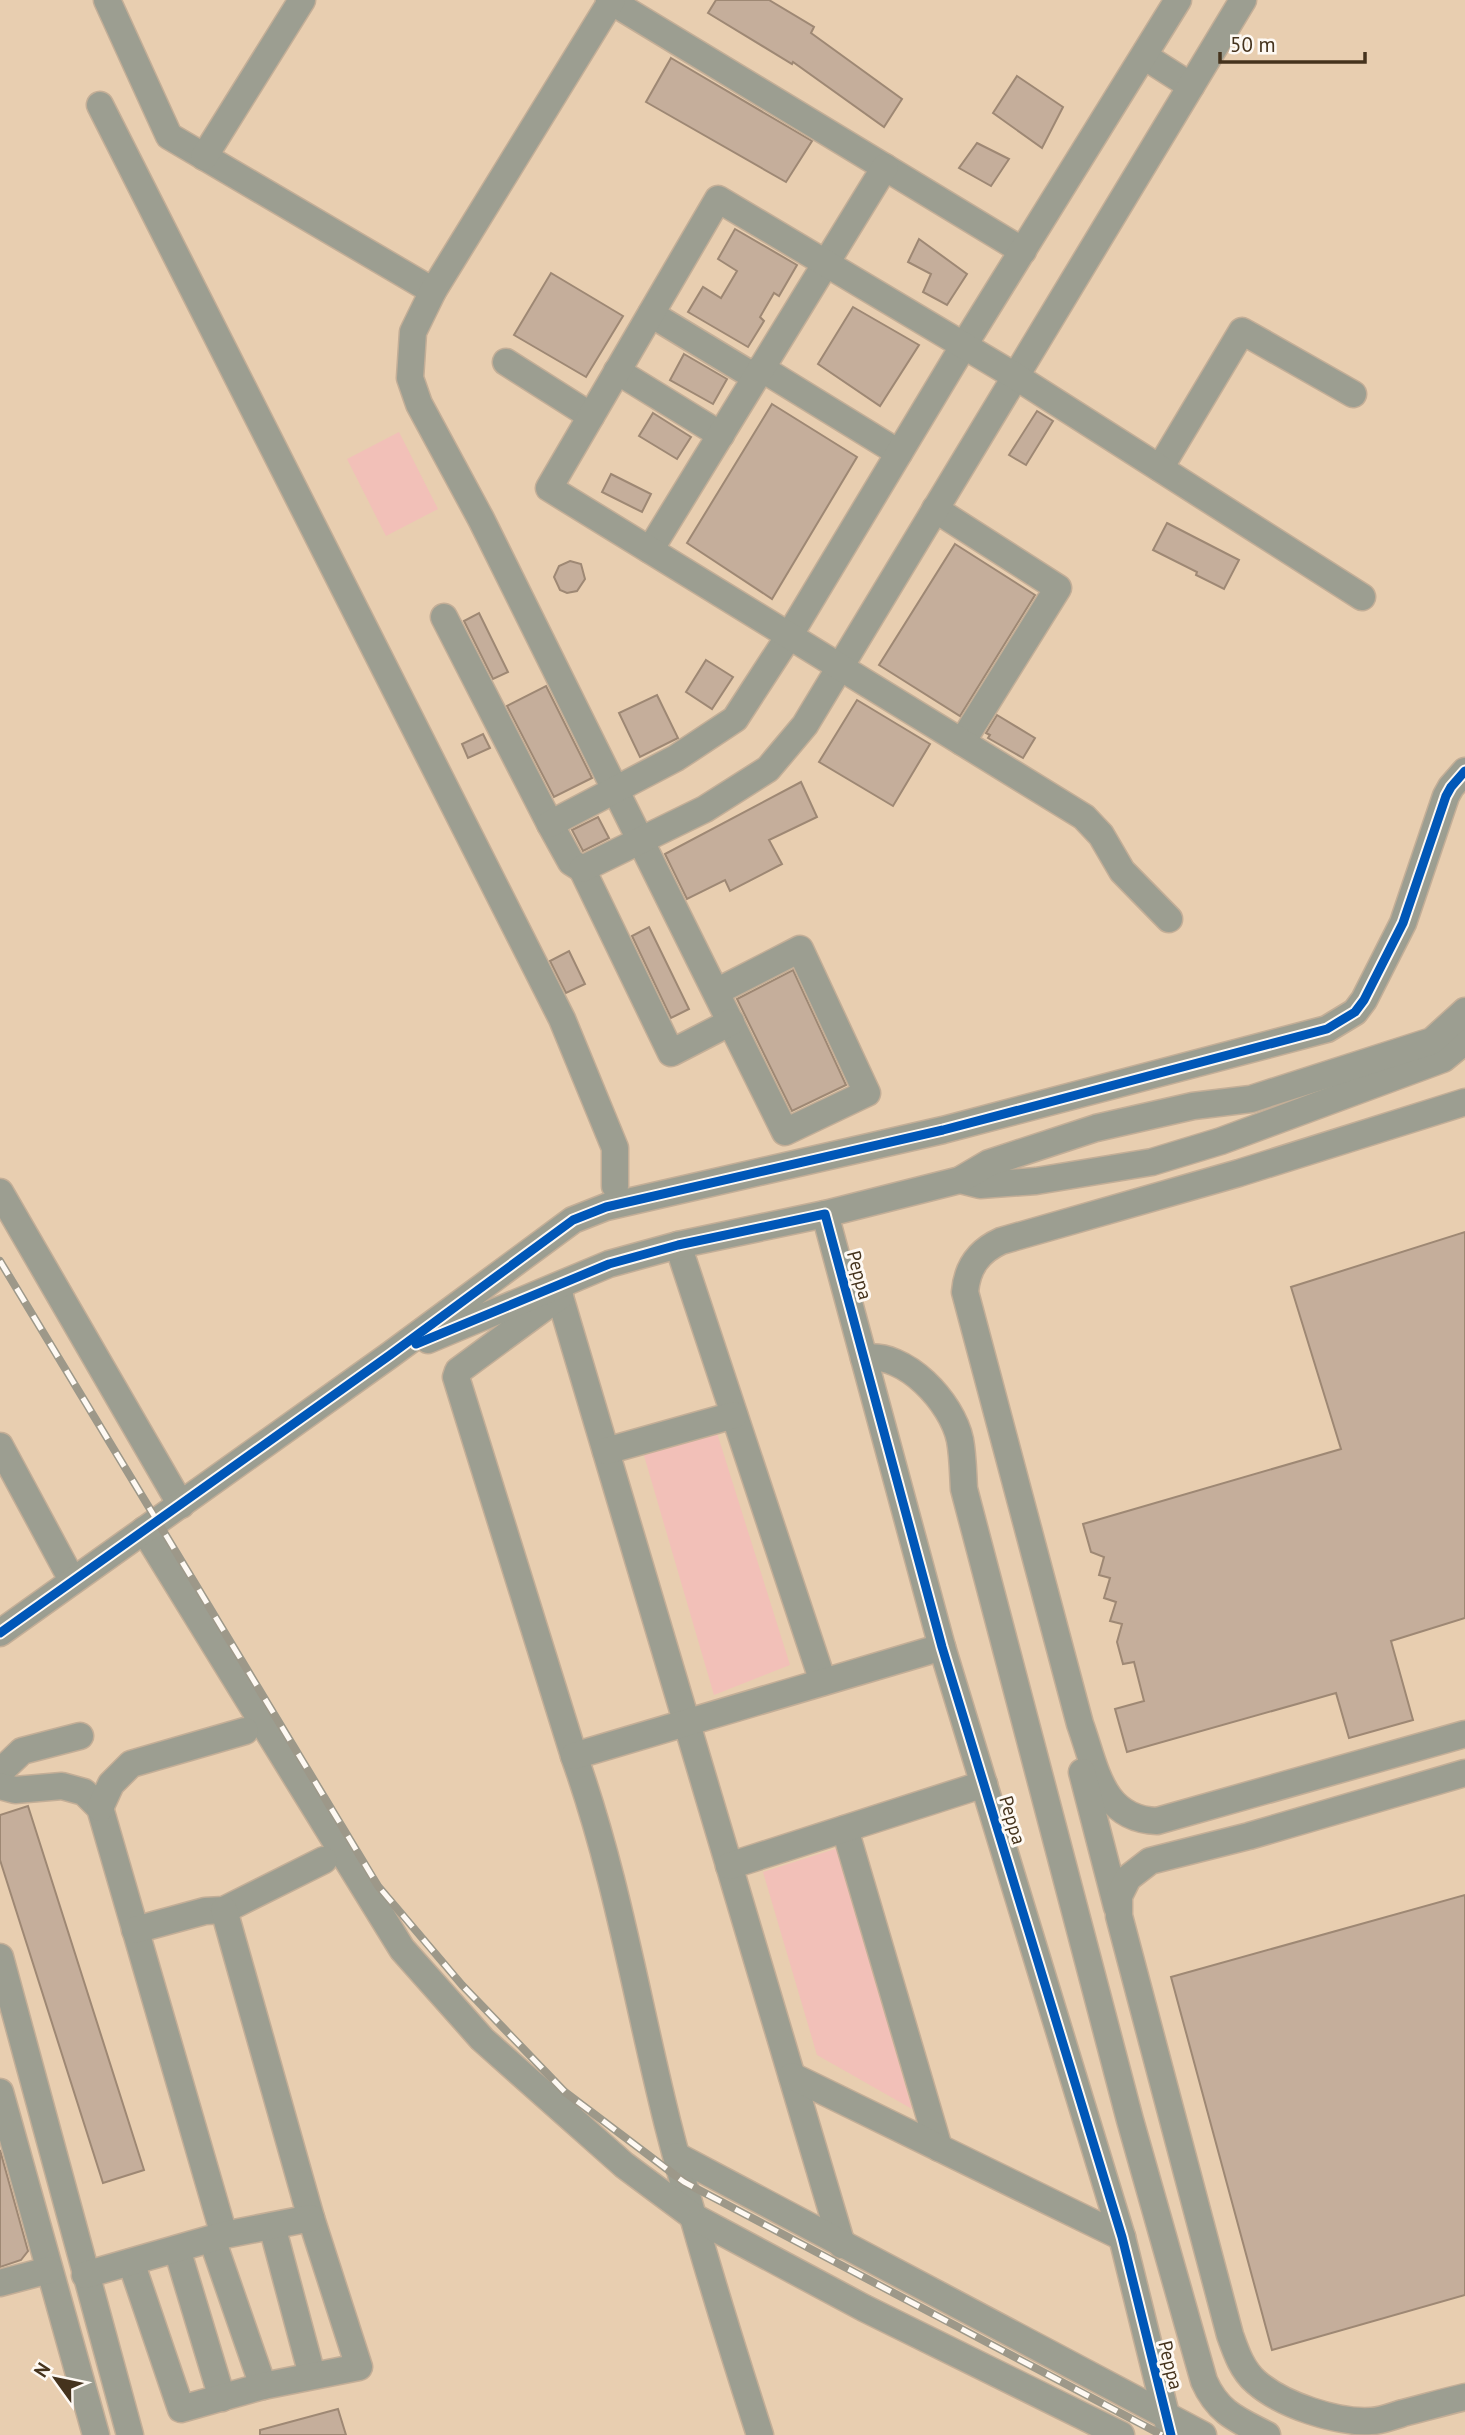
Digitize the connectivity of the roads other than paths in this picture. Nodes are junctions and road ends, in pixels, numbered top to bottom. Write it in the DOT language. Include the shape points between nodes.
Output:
graph roads {
  1 [pos="107,0"];
  2 [pos="302,0"];
  3 [pos="1178,0"];
  4 [pos="1243,0"];
  5 [pos="611,1"];
  6 [pos="1144,56"];
  7 [pos="1191,86"];
  8 [pos="100,105"];
  9 [pos="204,157"];
  10 [pos="886,167"];
  11 [pos="1023,251"];
  12 [pos="825,263"];
  13 [pos="433,291"];
  14 [pos="651,314"];
  15 [pos="964,345"];
  16 [pos="506,362"];
  17 [pos="617,372"];
  18 [pos="758,373"];
  19 [pos="1015,376"];
  20 [pos="1353,394"];
  21 [pos="591,416"];
  22 [pos="721,435"];
  23 [pos="899,453"];
  24 [pos="1160,468"];
  25 [pos="935,509"];
  26 [pos="650,550"];
  27 [pos="1362,597"];
  28 [pos="444,617"];
  29 [pos="789,636"];
  30 [pos="840,668"];
  31 [pos="962,743"];
  32 [pos="1465,771"];
  33 [pos="615,790"];
  34 [pos="550,824"];
  35 [pos="640,839"];
  36 [pos="582,869"];
  37 [pos="1169,919"];
  38 [pos="716,992"];
  39 [pos="1465,1011"];
  40 [pos="731,1022"];
  41 [pos="1465,1041"];
  42 [pos="1465,1102"];
  43 [pos="1096,1128"];
  44 [pos="1104,1171"];
  45 [pos="960,1180"];
  46 [pos="615,1186"];
  47 [pos="0,1192"];
  48 [pos="825,1214"];
  49 [pos="678,1245"];
  50 [pos="559,1291"];
  51 [pos="390,1355"];
  52 [pos="864,1358"];
  53 [pos="734,1415"];
  54 [pos="0,1446"];
  55 [pos="606,1451"];
  56 [pos="7,1476"];
  57 [pos="181,1505"];
  58 [pos="144,1530"];
  59 [pos="72,1580"];
  60 [pos="0,1633"];
  61 [pos="1059,1643"];
  62 [pos="942,1647"];
  63 [pos="823,1682"];
  64 [pos="687,1723"];
  65 [pos="245,1731"];
  66 [pos="1465,1734"];
  67 [pos="80,1736"];
  68 [pos="574,1756"];
  69 [pos="0,1772"];
  70 [pos="1465,1773"];
  71 [pos="984,1784"];
  72 [pos="0,1786"];
  73 [pos="100,1808"];
  74 [pos="845,1829"];
  75 [pos="324,1860"];
  76 [pos="729,1866"];
  77 [pos="224,1910"];
  78 [pos="1119,1916"];
  79 [pos="135,1930"];
  80 [pos="0,1957"];
  81 [pos="792,2076"];
  82 [pos="0,2092"];
  83 [pos="6,2130"];
  84 [pos="939,2148"];
  85 [pos="677,2156"];
  86 [pos="694,2217"];
  87 [pos="311,2218"];
  88 [pos="272,2226"];
  89 [pos="218,2237"];
  90 [pos="1122,2237"];
  91 [pos="842,2245"];
  92 [pos="177,2249"];
  93 [pos="131,2262"];
  94 [pos="49,2270"];
  95 [pos="85,2275"];
  96 [pos="0,2283"];
  97 [pos="312,2375"];
  98 [pos="263,2386"];
  99 [pos="1465,2397"];
  100 [pos="222,2398"];
  101 [pos="1168,2425"];
  102 [pos="96,2435"];
  103 [pos="130,2435"];
  104 [pos="760,2435"];
  105 [pos="1121,2435"];
  106 [pos="1203,2435"];
  107 [pos="1267,2435"];
  1 -- 9 [label="street" via="169,136"];
  2 -- 9 [label="street"];
  3 -- 6 [label="street"];
  4 -- 7 [label="street"];
  5 -- 10 [label="street"];
  5 -- 13 [label="street"];
  6 -- 7 [label="street"];
  6 -- 11 [label="street"];
  7 -- 19 [label="street"];
  8 -- 46 [label="street" via="562,1019 615,1148"];
  9 -- 13 [label="street"];
  10 -- 11 [label="street"];
  10 -- 12 [label="street"];
  11 -- 15 [label="street"];
  12 -- 14 [label="street" via="718,199"];
  12 -- 15 [label="street"];
  12 -- 18 [label="street"];
  13 -- 33 [label="street" via="413,332 410,378 419,404"];
  14 -- 17 [label="street"];
  14 -- 18 [label="street"];
  15 -- 19 [label="street"];
  15 -- 23 [label="street"];
  16 -- 21 [label="street"];
  17 -- 21 [label="street"];
  17 -- 22 [label="street"];
  18 -- 22 [label="street"];
  18 -- 23 [label="street"];
  19 -- 24 [label="street"];
  19 -- 25 [label="street"];
  20 -- 24 [label="street" via="1242,331"];
  21 -- 26 [label="street" via="549,488"];
  22 -- 26 [label="street"];
  23 -- 29 [label="street"];
  24 -- 27 [label="street"];
  25 -- 30 [label="street"];
  25 -- 31 [label="street" via="1058,588"];
  26 -- 29 [label="street"];
  28 -- 34 [label="street"];
  29 -- 30 [label="street"];
  29 -- 33 [label="street" via="735,719 676,758"];
  30 -- 31 [label="street"];
  30 -- 35 [label="street" via="805,725 768,769 705,809"];
  31 -- 37 [label="street" via="1084,817 1101,835 1122,871"];
  32 -- 51 [label="street" via="1446,796 1404,922 1364,1000 1340,1023 943,1130 606,1207 573,1220"];
  33 -- 34 [label="street"];
  33 -- 35 [label="street"];
  34 -- 36 [label="street" via="571,862"];
  35 -- 36 [label="street"];
  35 -- 38 [label="street"];
  36 -- 40 [label="street" via="671,1053"];
  38 -- 40 [label="street"];
  38 -- 40 [label="street" via="800,949 867,1093 785,1132"];
  39 -- 43 [label="street" via="1432,1041 1251,1099 1193,1106"];
  41 -- 44 [label="street" via="1443,1059 1221,1141"];
  42 -- 61 [label="street" via="1239,1174 1002,1241 974,1262 965,1292"];
  43 -- 44 [label="street"];
  43 -- 45 [label="street" via="989,1163"];
  44 -- 45 [label="street" via="980,1185"];
  45 -- 48 [label="street"];
  47 -- 57 [label="street"];
  48 -- 49 [label="street"];
  48 -- 52 [label="street, Peppa"];
  49 -- 50 [label="street" via="609,1264"];
  49 -- 53 [label="street"];
  50 -- 51 [label="street"];
  50 -- 55 [label="street"];
  50 -- 68 [label="street" via="456,1377"];
  51 -- 57 [label="street"];
  52 -- 62 [label="street, Peppa"];
  52 -- 107 [label="street" via="884,1357 913,1372 951,1416 960,1439 964,1489 1130,2120 1204,2381 1226,2413"];
  53 -- 55 [label="street"];
  53 -- 63 [label="street"];
  54 -- 56 [label="street"];
  55 -- 64 [label="street"];
  56 -- 59 [label="street"];
  57 -- 58 [label="street"];
  58 -- 59 [label="street"];
  58 -- 86 [label="street" via="402,1949 482,2039 624,2165"];
  59 -- 60 [label="street"];
  61 -- 66 [label="street" via="1080,1724 1105,1793 1118,1808 1136,1818 1157,1821"];
  61 -- 78 [label="street" via="1062,1695"];
  62 -- 63 [label="street"];
  62 -- 71 [label="street, Peppa"];
  63 -- 64 [label="street"];
  64 -- 68 [label="street"];
  64 -- 76 [label="street"];
  65 -- 73 [label="street" via="131,1764 111,1784"];
  67 -- 69 [label="street" via="22,1751"];
  68 -- 85 [label="street" via="594,1813"];
  70 -- 78 [label="street" via="1150,1861 1134,1871 1123,1887"];
  71 -- 74 [label="street"];
  71 -- 90 [label="street, Peppa"];
  72 -- 73 [label="street" via="15,1790 62,1786 84,1792"];
  73 -- 79 [label="street"];
  74 -- 76 [label="street"];
  74 -- 84 [label="street"];
  75 -- 77 [label="street"];
  76 -- 81 [label="street"];
  77 -- 79 [label="street"];
  77 -- 87 [label="street"];
  78 -- 99 [label="street" via="1230,2335 1250,2374 1296,2405 1354,2420 1373,2421"];
  79 -- 89 [label="street"];
  80 -- 95 [label="street"];
  81 -- 84 [label="street"];
  81 -- 91 [label="street"];
  82 -- 83 [label="street"];
  83 -- 94 [label="street"];
  84 -- 90 [label="street"];
  85 -- 86 [label="street"];
  85 -- 91 [label="street"];
  86 -- 104 [label="street"];
  86 -- 105 [label="street" via="864,2308"];
  87 -- 88 [label="street"];
  87 -- 97 [label="street" via="359,2367"];
  88 -- 89 [label="street"];
  88 -- 97 [label="street"];
  89 -- 92 [label="street"];
  89 -- 98 [label="street"];
  90 -- 101 [label="street, Peppa"];
  91 -- 101 [label="street"];
  92 -- 93 [label="street"];
  92 -- 100 [label="street"];
  93 -- 95 [label="street"];
  93 -- 100 [label="street" via="181,2409"];
  94 -- 96 [label="street"];
  94 -- 102 [label="street"];
  95 -- 103 [label="street"];
  97 -- 98 [label="street"];
  98 -- 100 [label="street"];
  101 -- 106 [label="street"];
}
